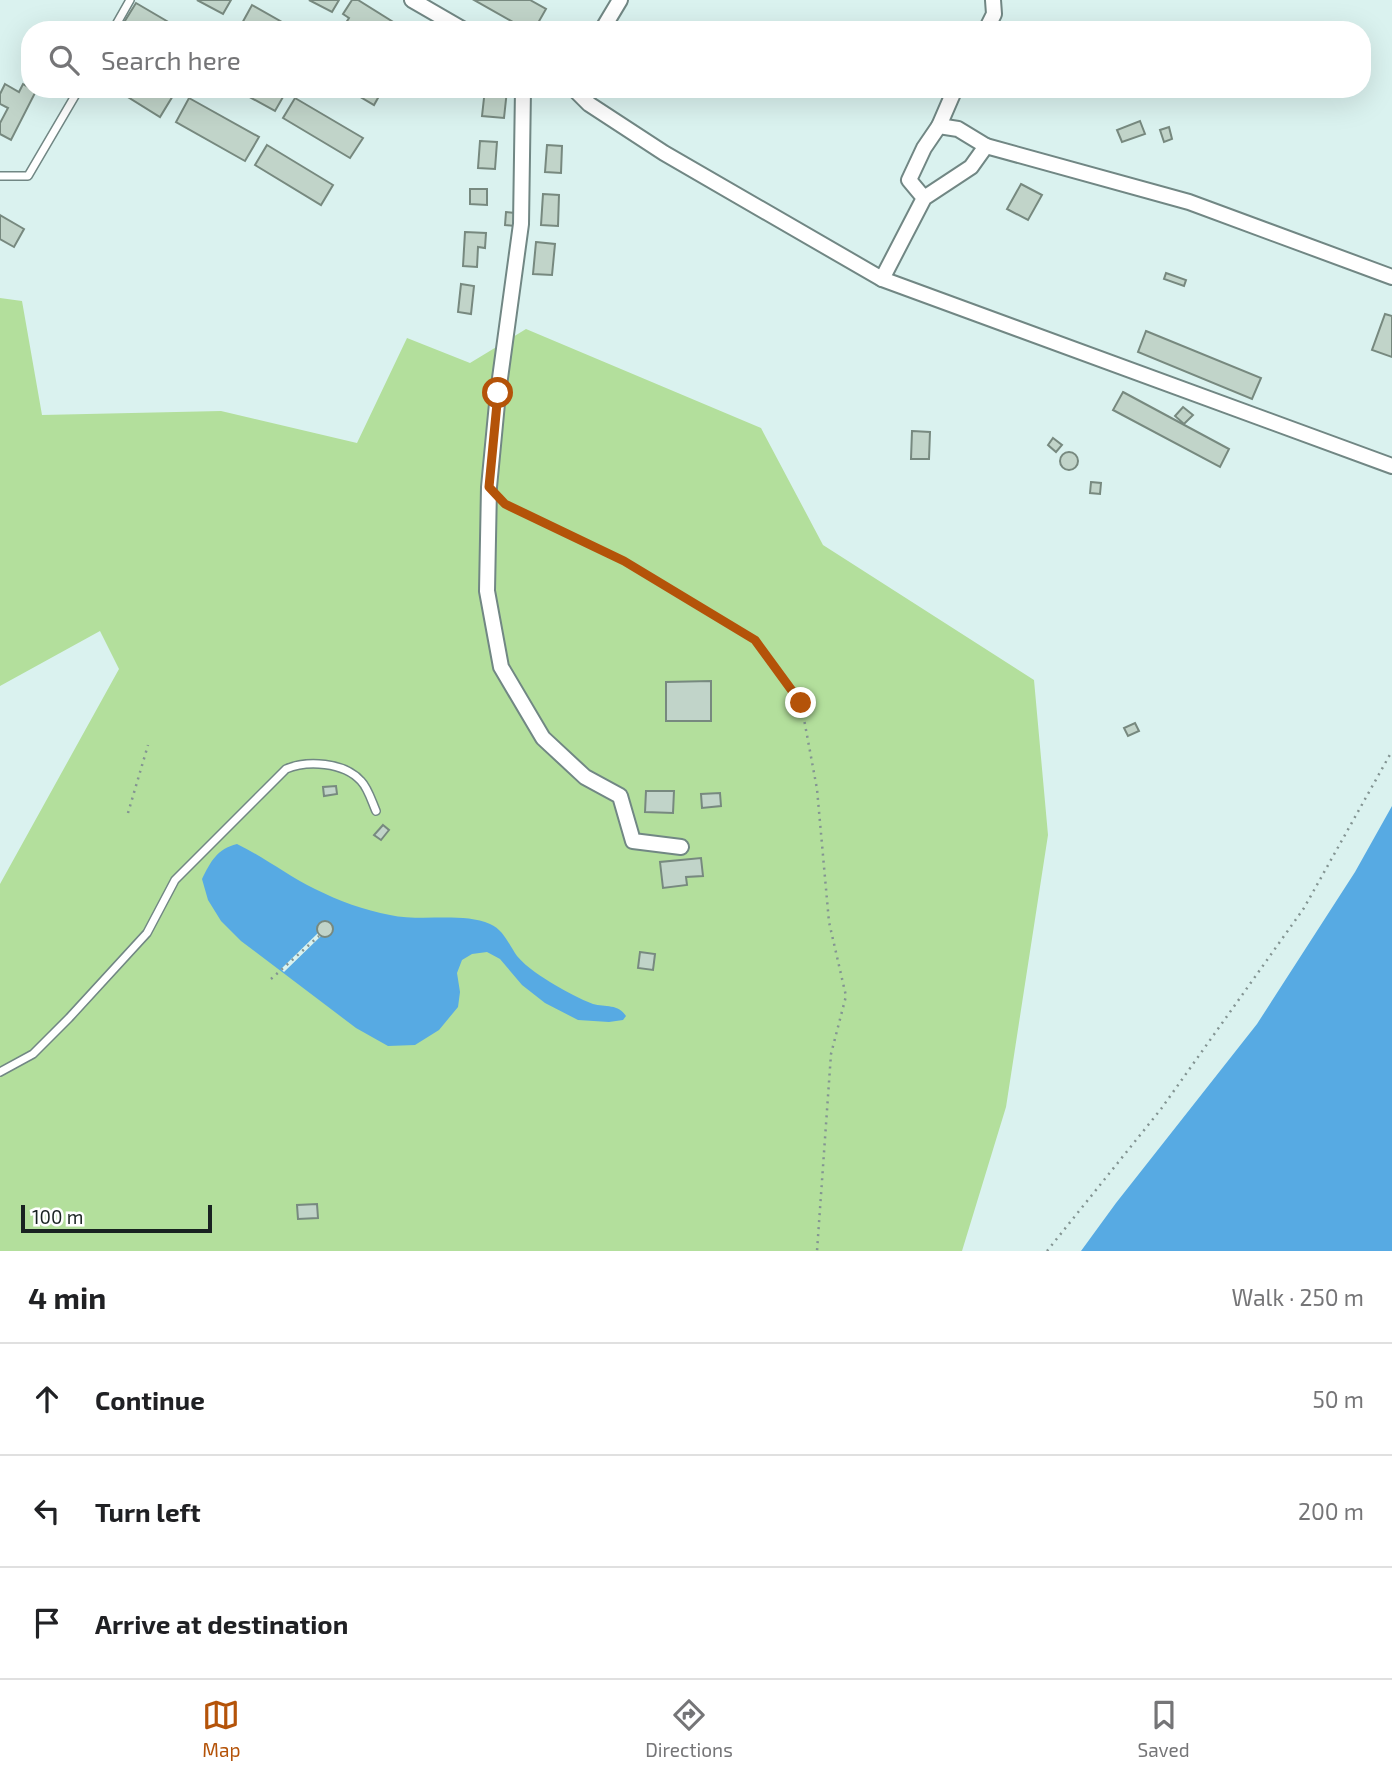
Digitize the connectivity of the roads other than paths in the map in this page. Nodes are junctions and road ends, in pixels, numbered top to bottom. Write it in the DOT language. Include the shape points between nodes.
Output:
graph roads {
  1 [pos="130,0"];
  2 [pos="412,0"];
  3 [pos="620,0"];
  4 [pos="993,0"];
  5 [pos="118,21"];
  6 [pos="448,21"];
  7 [pos="607,21"];
  8 [pos="990,21"];
  9 [pos="74,98"];
  10 [pos="523,98"];
  11 [pos="583,98"];
  12 [pos="951,98"];
  13 [pos="939,126"];
  14 [pos="986,146"];
  15 [pos="0,176"];
  16 [pos="924,198"];
  17 [pos="1392,277"];
  18 [pos="881,279"];
  19 [pos="1392,466"];
  20 [pos="376,811"];
  21 [pos="681,846"];
  22 [pos="0,1072"];
  1 -- 5 [label="lane"];
  2 -- 6 [label="street"];
  3 -- 7 [label="street"];
  4 -- 8 [label="street"];
  9 -- 15 [label="lane" via="28,176"];
  10 -- 21 [label="street" via="521,224 489,487 487,591 501,667 543,738 585,777 620,796 633,841"];
  11 -- 18 [label="street" via="664,153"];
  12 -- 13 [label="street"];
  13 -- 14 [label="street" via="958,129"];
  13 -- 16 [label="street" via="909,180"];
  14 -- 16 [label="street" via="971,167"];
  14 -- 17 [label="street" via="1189,202"];
  16 -- 18 [label="street"];
  18 -- 19 [label="street"];
  20 -- 22 [label="lane" via="361,781 346,771 312,764 286,769 175,880 147,933 69,1018 33,1054"];
}
